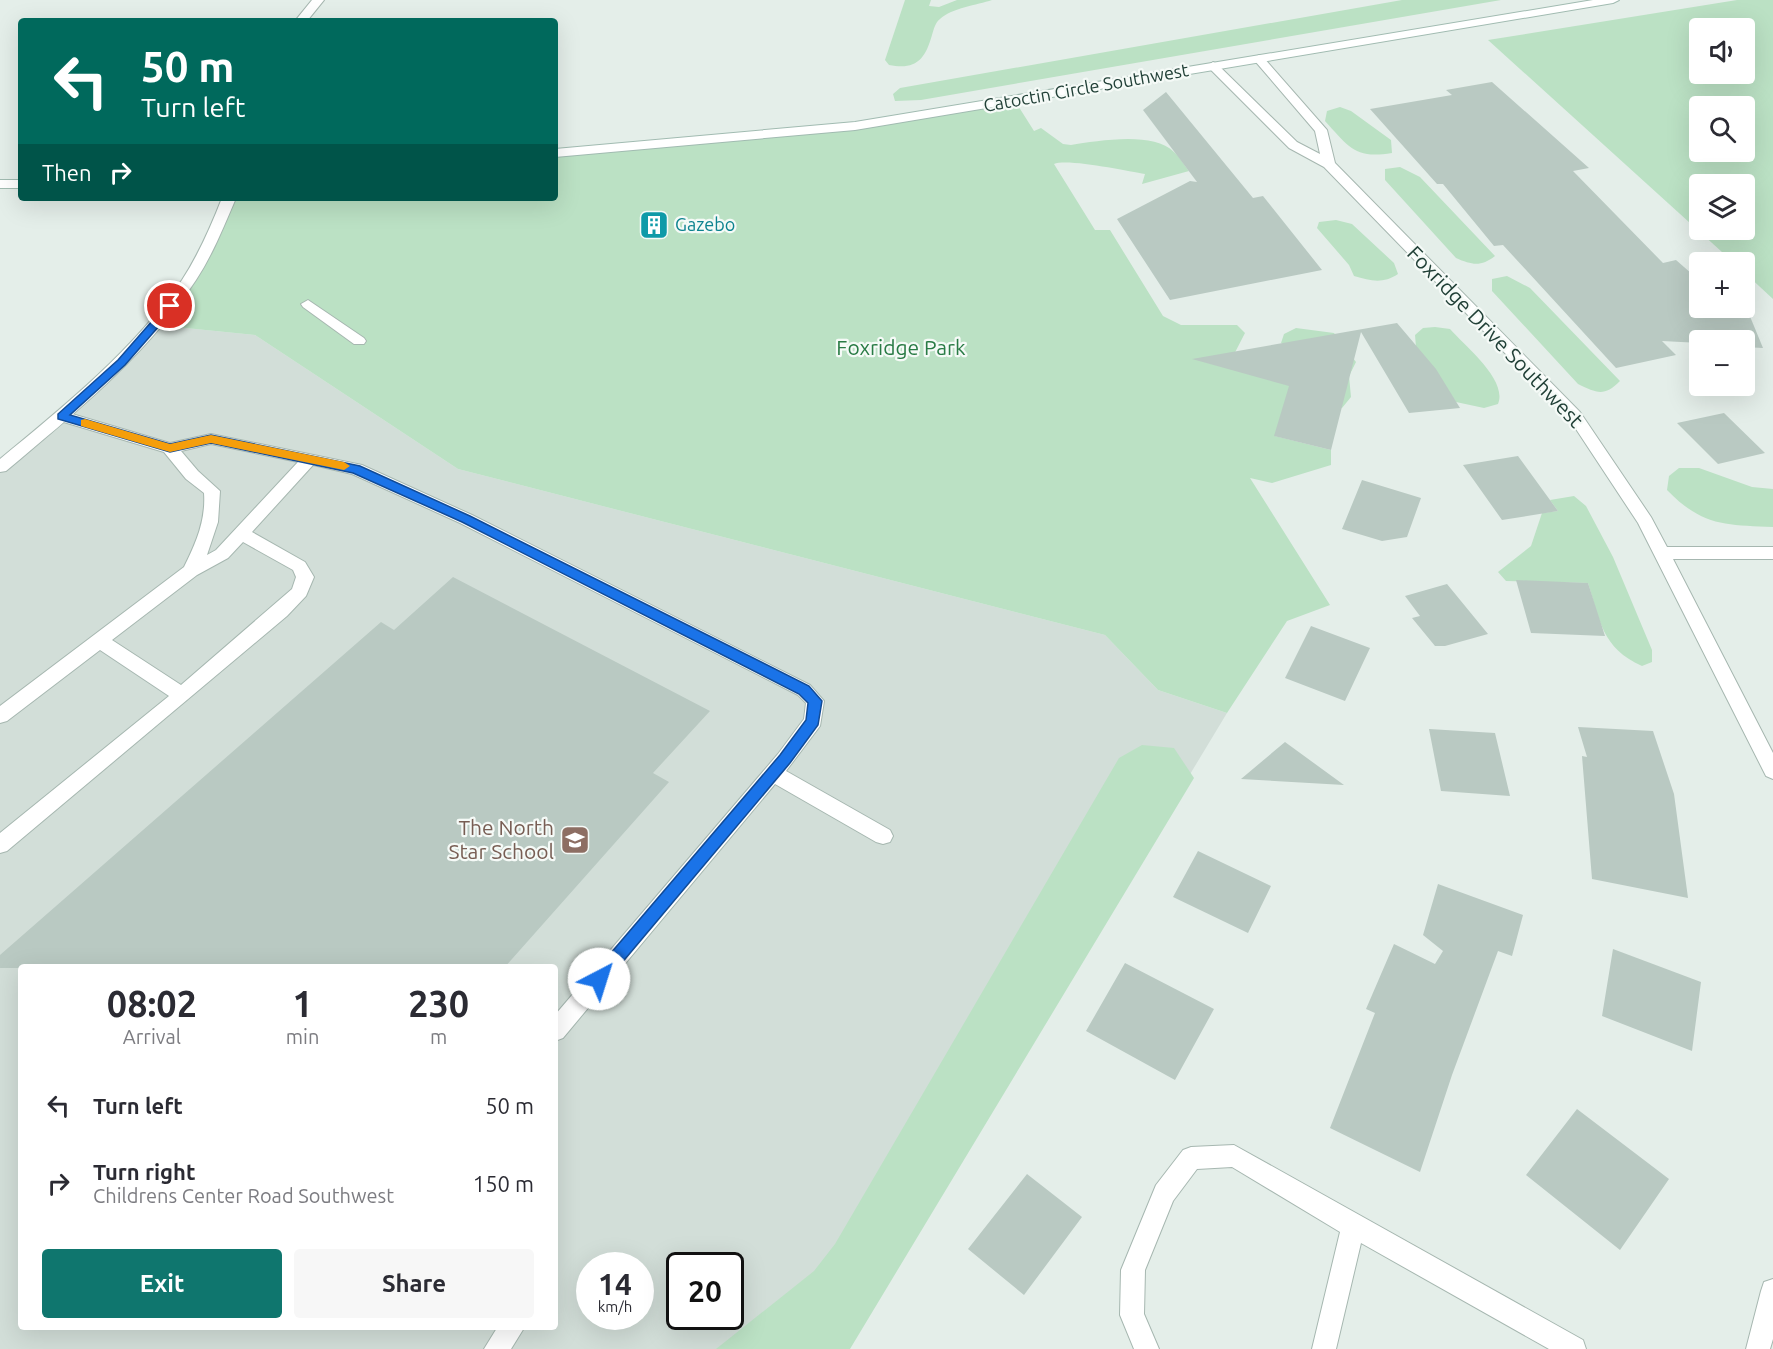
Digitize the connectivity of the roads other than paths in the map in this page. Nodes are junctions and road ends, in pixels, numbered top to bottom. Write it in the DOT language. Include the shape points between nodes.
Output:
graph roads {
  1 [pos="318,0"];
  2 [pos="1613,0"];
  3 [pos="303,18"];
  4 [pos="1258,59"];
  5 [pos="1213,66"];
  6 [pos="558,153"];
  7 [pos="1329,164"];
  8 [pos="0,184"];
  9 [pos="18,184"];
  10 [pos="228,201"];
  11 [pos="308,304"];
  12 [pos="359,341"];
  13 [pos="62,416"];
  14 [pos="170,448"];
  15 [pos="310,459"];
  16 [pos="0,467"];
  17 [pos="243,534"];
  18 [pos="1663,553"];
  19 [pos="1773,554"];
  20 [pos="191,571"];
  21 [pos="100,641"];
  22 [pos="182,695"];
  23 [pos="0,716"];
  24 [pos="1773,771"];
  25 [pos="773,773"];
  26 [pos="883,836"];
  27 [pos="0,845"];
  28 [pos="558,1027"];
  29 [pos="1353,1226"];
  30 [pos="1773,1291"];
  31 [pos="510,1330"];
  32 [pos="496,1349"];
  33 [pos="1147,1349"];
  34 [pos="1324,1349"];
  35 [pos="1574,1349"];
  36 [pos="1758,1349"];
  1 -- 3 [label="street"];
  2 -- 4 [label="street, Catoctin Circle Southwest"];
  4 -- 5 [label="street, Catoctin Circle Southwest"];
  4 -- 7 [label="street" via="1321,130"];
  5 -- 6 [label="street, Catoctin Circle Southwest" via="855,126"];
  5 -- 7 [label="street, Foxridge Drive Southwest" via="1293,145"];
  7 -- 18 [label="street, Foxridge Drive Southwest" via="1575,416"];
  8 -- 9 [label="street"];
  10 -- 13 [label="street" via="185,287 163,316 122,362"];
  11 -- 12 [label="street"];
  13 -- 14 [label="street"];
  13 -- 16 [label="street"];
  14 -- 15 [label="street" via="211,439"];
  14 -- 20 [label="street" via="192,475 212,491 214,506 206,538"];
  15 -- 17 [label="street"];
  15 -- 25 [label="street" via="356,469 466,519 804,690 815,701 813,721"];
  17 -- 20 [label="street" via="222,554"];
  17 -- 22 [label="street" via="298,566 305,578 300,592"];
  18 -- 19 [label="street"];
  18 -- 24 [label="street, Foxridge Drive Southwest"];
  20 -- 21 [label="street"];
  21 -- 22 [label="street"];
  21 -- 23 [label="street"];
  22 -- 27 [label="street"];
  25 -- 26 [label="street"];
  25 -- 28 [label="street"];
  29 -- 33 [label="street" via="1234,1156 1191,1158 1164,1193 1132,1270 1132,1315"];
  29 -- 34 [label="street"];
  29 -- 35 [label="street"];
  30 -- 36 [label="street"];
  31 -- 32 [label="street"];
}
